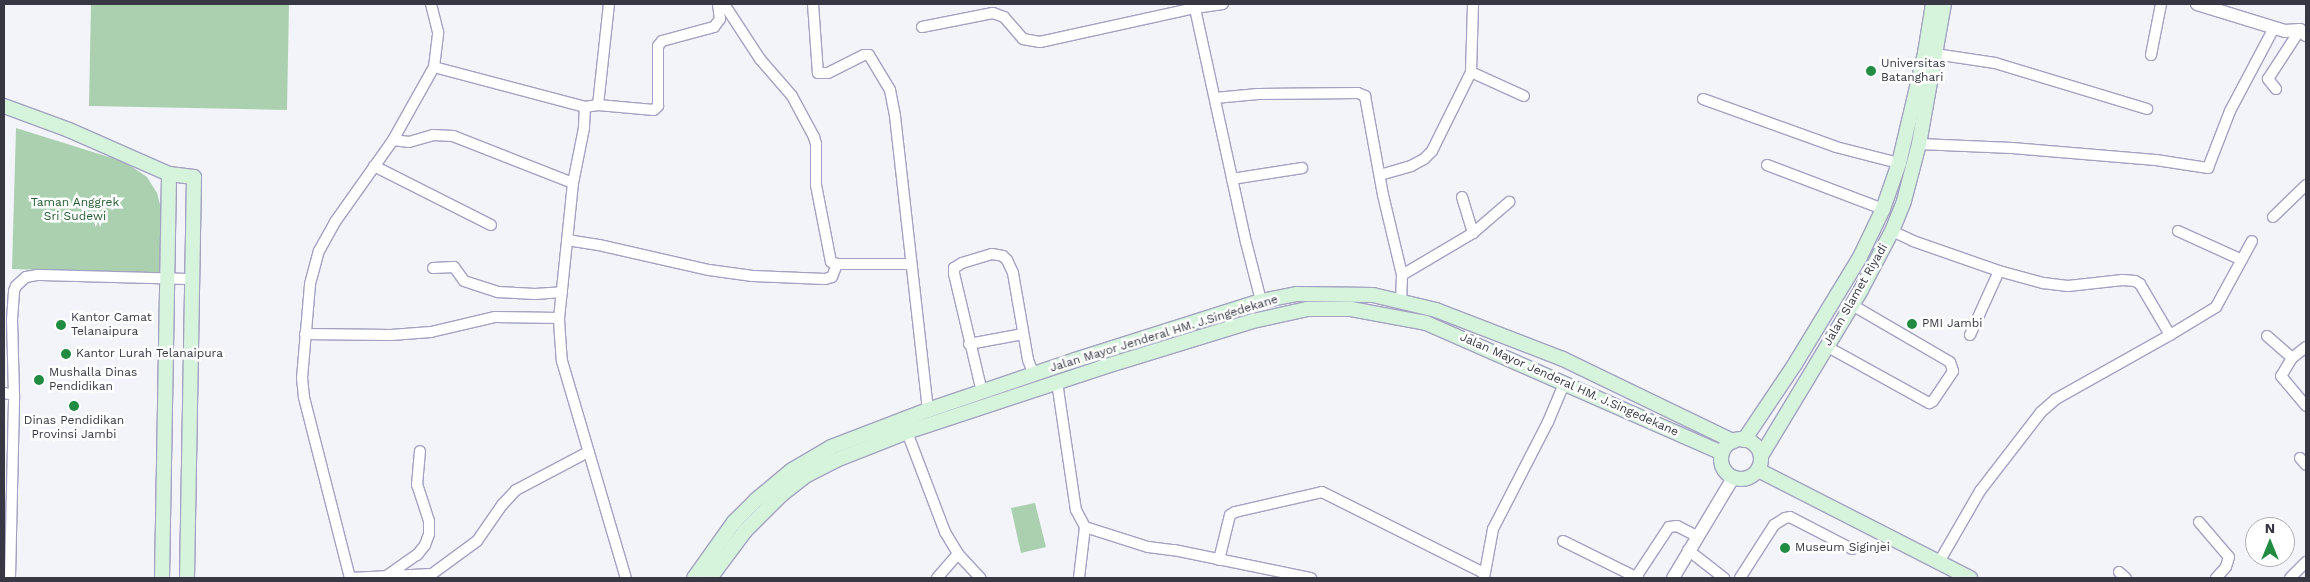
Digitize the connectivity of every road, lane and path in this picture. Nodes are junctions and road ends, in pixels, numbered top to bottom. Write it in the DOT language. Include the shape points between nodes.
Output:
graph roads {
  1 [pos="431,4"];
  2 [pos="609,4"];
  3 [pos="718,4"];
  4 [pos="724,4"];
  5 [pos="813,4"];
  6 [pos="1223,4"];
  7 [pos="1473,4"];
  8 [pos="1933,4"];
  9 [pos="1944,4"];
  10 [pos="2161,4"];
  11 [pos="2197,4"];
  12 [pos="1195,6"];
  13 [pos="922,27"];
  14 [pos="2274,28"];
  15 [pos="2304,29"];
  16 [pos="1936,54"];
  17 [pos="2151,55"];
  18 [pos="434,67"];
  19 [pos="1471,72"];
  20 [pos="2276,89"];
  21 [pos="1524,96"];
  22 [pos="1215,98"];
  23 [pos="1703,99"];
  24 [pos="598,105"];
  25 [pos="4,106"];
  26 [pos="585,107"];
  27 [pos="2147,109"];
  28 [pos="393,140"];
  29 [pos="1919,144"];
  30 [pos="1899,163"];
  31 [pos="1767,165"];
  32 [pos="374,166"];
  33 [pos="1302,168"];
  34 [pos="170,174"];
  35 [pos="1380,175"];
  36 [pos="1232,178"];
  37 [pos="573,183"];
  38 [pos="2306,185"];
  39 [pos="1462,197"];
  40 [pos="1509,202"];
  41 [pos="1883,209"];
  42 [pos="2273,216"];
  43 [pos="491,224"];
  44 [pos="1892,231"];
  45 [pos="2178,231"];
  46 [pos="1473,233"];
  47 [pos="568,240"];
  48 [pos="2252,242"];
  49 [pos="1860,257"];
  50 [pos="2242,260"];
  51 [pos="837,264"];
  52 [pos="911,264"];
  53 [pos="1874,267"];
  54 [pos="433,268"];
  55 [pos="1999,271"];
  56 [pos="1402,275"];
  57 [pos="192,279"];
  58 [pos="168,280"];
  59 [pos="562,292"];
  60 [pos="1400,300"];
  61 [pos="1261,301"];
  62 [pos="1852,305"];
  63 [pos="559,318"];
  64 [pos="305,334"];
  65 [pos="1023,334"];
  66 [pos="1970,335"];
  67 [pos="2170,335"];
  68 [pos="1150,336"];
  69 [pos="2267,336"];
  70 [pos="969,344"];
  71 [pos="1125,344"];
  72 [pos="1826,346"];
  73 [pos="2306,347"];
  74 [pos="1155,351"];
  75 [pos="2292,358"];
  76 [pos="1130,359"];
  77 [pos="1034,375"];
  78 [pos="1057,382"];
  79 [pos="1564,384"];
  80 [pos="982,392"];
  81 [pos="9,394"];
  82 [pos="2306,406"];
  83 [pos="928,410"];
  84 [pos="907,432"];
  85 [pos="1739,440"];
  86 [pos="420,451"];
  87 [pos="588,452"];
  88 [pos="1722,453"];
  89 [pos="1759,463"];
  90 [pos="1733,478"];
  91 [pos="7,509"];
  92 [pos="2199,522"];
  93 [pos="1085,527"];
  94 [pos="1697,536"];
  95 [pos="1562,541"];
  96 [pos="1852,549"];
  97 [pos="1688,550"];
  98 [pos="958,554"];
  99 [pos="1219,560"];
  100 [pos="1939,562"];
  101 [pos="2306,562"];
  102 [pos="715,576"];
  103 [pos="1484,576"];
  104 [pos="1963,577"];
  105 [pos="10,578"];
  106 [pos="162,578"];
  107 [pos="186,578"];
  108 [pos="350,578"];
  109 [pos="384,578"];
  110 [pos="626,578"];
  111 [pos="694,578"];
  112 [pos="937,578"];
  113 [pos="980,578"];
  114 [pos="1078,578"];
  115 [pos="1311,578"];
  116 [pos="1637,578"];
  117 [pos="1673,578"];
  118 [pos="1724,578"];
  119 [pos="1740,578"];
  120 [pos="2216,578"];
  121 [pos="2290,578"];
  1 -- 18 [label="street" via="438,32"];
  2 -- 24 [label="street"];
  3 -- 24 [label="street" via="720,19 714,27 662,41 658,46 658,106 654,110"];
  4 -- 51 [label="street" via="807,121 816,144 816,185 828,255 831,262"];
  5 -- 52 [label="street" via="818,73 828,73 864,54 869,55 890,90"];
  6 -- 12 [label="street"];
  7 -- 19 [label="street"];
  8 -- 30 [label="main road, Jalan Slamet Riyadi"];
  9 -- 16 [label="main road, Jalan Slamet Riyadi"];
  10 -- 17 [label="street"];
  11 -- 14 [label="street"];
  12 -- 13 [label="street" via="1040,42 1023,39 1004,17 993,13"];
  12 -- 22 [label="street"];
  14 -- 15 [label="street" via="2286,31"];
  14 -- 29 [label="street" via="2230,111 2208,168 2156,160 2012,148"];
  15 -- 20 [label="street" via="2268,79"];
  16 -- 27 [label="street" via="1995,63"];
  16 -- 29 [label="main road, Jalan Slamet Riyadi"];
  18 -- 26 [label="street"];
  18 -- 28 [label="street"];
  19 -- 21 [label="street"];
  19 -- 35 [label="street" via="1432,151 1424,160 1411,166"];
  22 -- 35 [label="street" via="1258,94 1363,94 1366,96"];
  22 -- 36 [label="street"];
  23 -- 30 [label="street" via="1836,147"];
  24 -- 26 [label="street"];
  25 -- 34 [label="main road"];
  26 -- 37 [label="street"];
  28 -- 32 [label="street"];
  28 -- 37 [label="street" via="410,142 433,135 453,136"];
  29 -- 44 [label="main road, Jalan Slamet Riyadi" via="1904,201"];
  30 -- 41 [label="main road, Jalan Slamet Riyadi"];
  31 -- 41 [label="street"];
  32 -- 43 [label="street"];
  32 -- 64 [label="street" via="318,251 310,284"];
  33 -- 36 [label="street"];
  34 -- 57 [label="main road" via="194,177"];
  34 -- 58 [label="main road"];
  35 -- 56 [label="street"];
  36 -- 61 [label="street"];
  37 -- 47 [label="street"];
  38 -- 42 [label="street"];
  39 -- 46 [label="street"];
  40 -- 46 [label="street"];
  41 -- 49 [label="main road, Jalan Slamet Riyadi"];
  44 -- 53 [label="main road, Jalan Slamet Riyadi"];
  44 -- 55 [label="street"];
  45 -- 50 [label="street"];
  46 -- 56 [label="street"];
  47 -- 51 [label="street" via="753,276 825,279 832,277"];
  47 -- 59 [label="street"];
  48 -- 50 [label="street"];
  49 -- 53 [label="main road"];
  49 -- 85 [label="main road, Jalan Slamet Riyadi" via="1795,364"];
  50 -- 67 [label="street" via="2214,310"];
  51 -- 52 [label="street"];
  52 -- 83 [label="street"];
  53 -- 62 [label="main road, Jalan Slamet Riyadi"];
  54 -- 59 [label="street" via="454,267 464,281 498,292"];
  55 -- 66 [label="street"];
  55 -- 67 [label="street" via="2068,286 2135,281 2140,284"];
  56 -- 60 [label="street"];
  57 -- 58 [label="street"];
  57 -- 107 [label="main road"];
  58 -- 81 [label="street" via="53,275 22,279 14,291"];
  58 -- 106 [label="main road"];
  59 -- 63 [label="street"];
  60 -- 61 [label="main road, Jalan Mayor Jenderal HM. J.Singedekane" via="1331,293 1297,294"];
  60 -- 85 [label="main road, Jalan Mayor Jenderal HM. J.Singedekane" via="1445,313 1555,356"];
  61 -- 68 [label="main road, Jalan Mayor Jenderal HM. J.Singedekane"];
  62 -- 72 [label="main road, Jalan Slamet Riyadi"];
  62 -- 72 [label="street" via="1950,362 1953,371 1933,401 1926,402"];
  63 -- 64 [label="street" via="495,318 431,332"];
  63 -- 87 [label="street" via="562,361"];
  64 -- 108 [label="street" via="304,397"];
  65 -- 70 [label="street"];
  65 -- 70 [label="street" via="1013,273 1007,260 992,254 962,262 954,268"];
  65 -- 77 [label="street"];
  67 -- 100 [label="street" via="2056,399 2041,412 1980,491"];
  68 -- 71 [label="main road, Jalan Mayor Jenderal HM. J.Singedekane"];
  68 -- 74 [label="main road"];
  69 -- 75 [label="street"];
  70 -- 80 [label="street"];
  71 -- 76 [label="main road"];
  71 -- 77 [label="main road, Jalan Mayor Jenderal HM. J.Singedekane"];
  72 -- 89 [label="main road, Jalan Slamet Riyadi"];
  73 -- 75 [label="street"];
  74 -- 76 [label="main road, Jalan Mayor Jenderal HM. J.Singedekane"];
  74 -- 79 [label="main road, Jalan Mayor Jenderal HM. J.Singedekane" via="1283,313 1307,309 1351,309 1426,323"];
  75 -- 82 [label="street" via="2282,378"];
  76 -- 78 [label="main road, Jalan Mayor Jenderal HM. J.Singedekane"];
  77 -- 80 [label="main road, Jalan Mayor Jenderal HM. J.Singedekane"];
  78 -- 84 [label="main road, Jalan Mayor Jenderal HM. J.Singedekane"];
  78 -- 93 [label="street" via="1076,510"];
  79 -- 88 [label="main road, Jalan Mayor Jenderal HM. J.Singedekane"];
  79 -- 103 [label="street" via="1493,529"];
  80 -- 83 [label="main road, Jalan Mayor Jenderal HM. J.Singedekane"];
  81 -- 91 [label="street"];
  83 -- 111 [label="main road, Jalan Mayor Jenderal HM. J.Singedekane" via="831,447 792,470 734,522"];
  84 -- 98 [label="street" via="945,532"];
  84 -- 102 [label="main road, Jalan Mayor Jenderal HM. J.Singedekane" via="836,460 781,494 745,531"];
  85 -- 88 [label="main road"];
  85 -- 89 [label="main road" via="1755,445"];
  86 -- 109 [label="street" via="417,486 429,521 426,545"];
  87 -- 109 [label="street" via="516,490 477,540 438,571"];
  87 -- 110 [label="street"];
  88 -- 90 [label="main road" via="1722,467"];
  89 -- 90 [label="main road" via="1745,479"];
  89 -- 100 [label="main road"];
  90 -- 94 [label="street"];
  91 -- 105 [label="street"];
  92 -- 120 [label="street" via="2229,557 2226,567"];
  93 -- 99 [label="street" via="1148,547"];
  93 -- 114 [label="street"];
  94 -- 97 [label="street"];
  94 -- 116 [label="street" via="1677,526 1669,527"];
  95 -- 116 [label="street"];
  96 -- 119 [label="street" via="1790,517 1785,518 1776,523"];
  97 -- 117 [label="street"];
  97 -- 118 [label="street"];
  98 -- 112 [label="street"];
  98 -- 113 [label="street"];
  99 -- 103 [label="street" via="1230,516 1235,512 1322,492"];
  99 -- 115 [label="street"];
  100 -- 104 [label="main road"];
  101 -- 121 [label="street"];
  108 -- 109 [label="street"];
}
